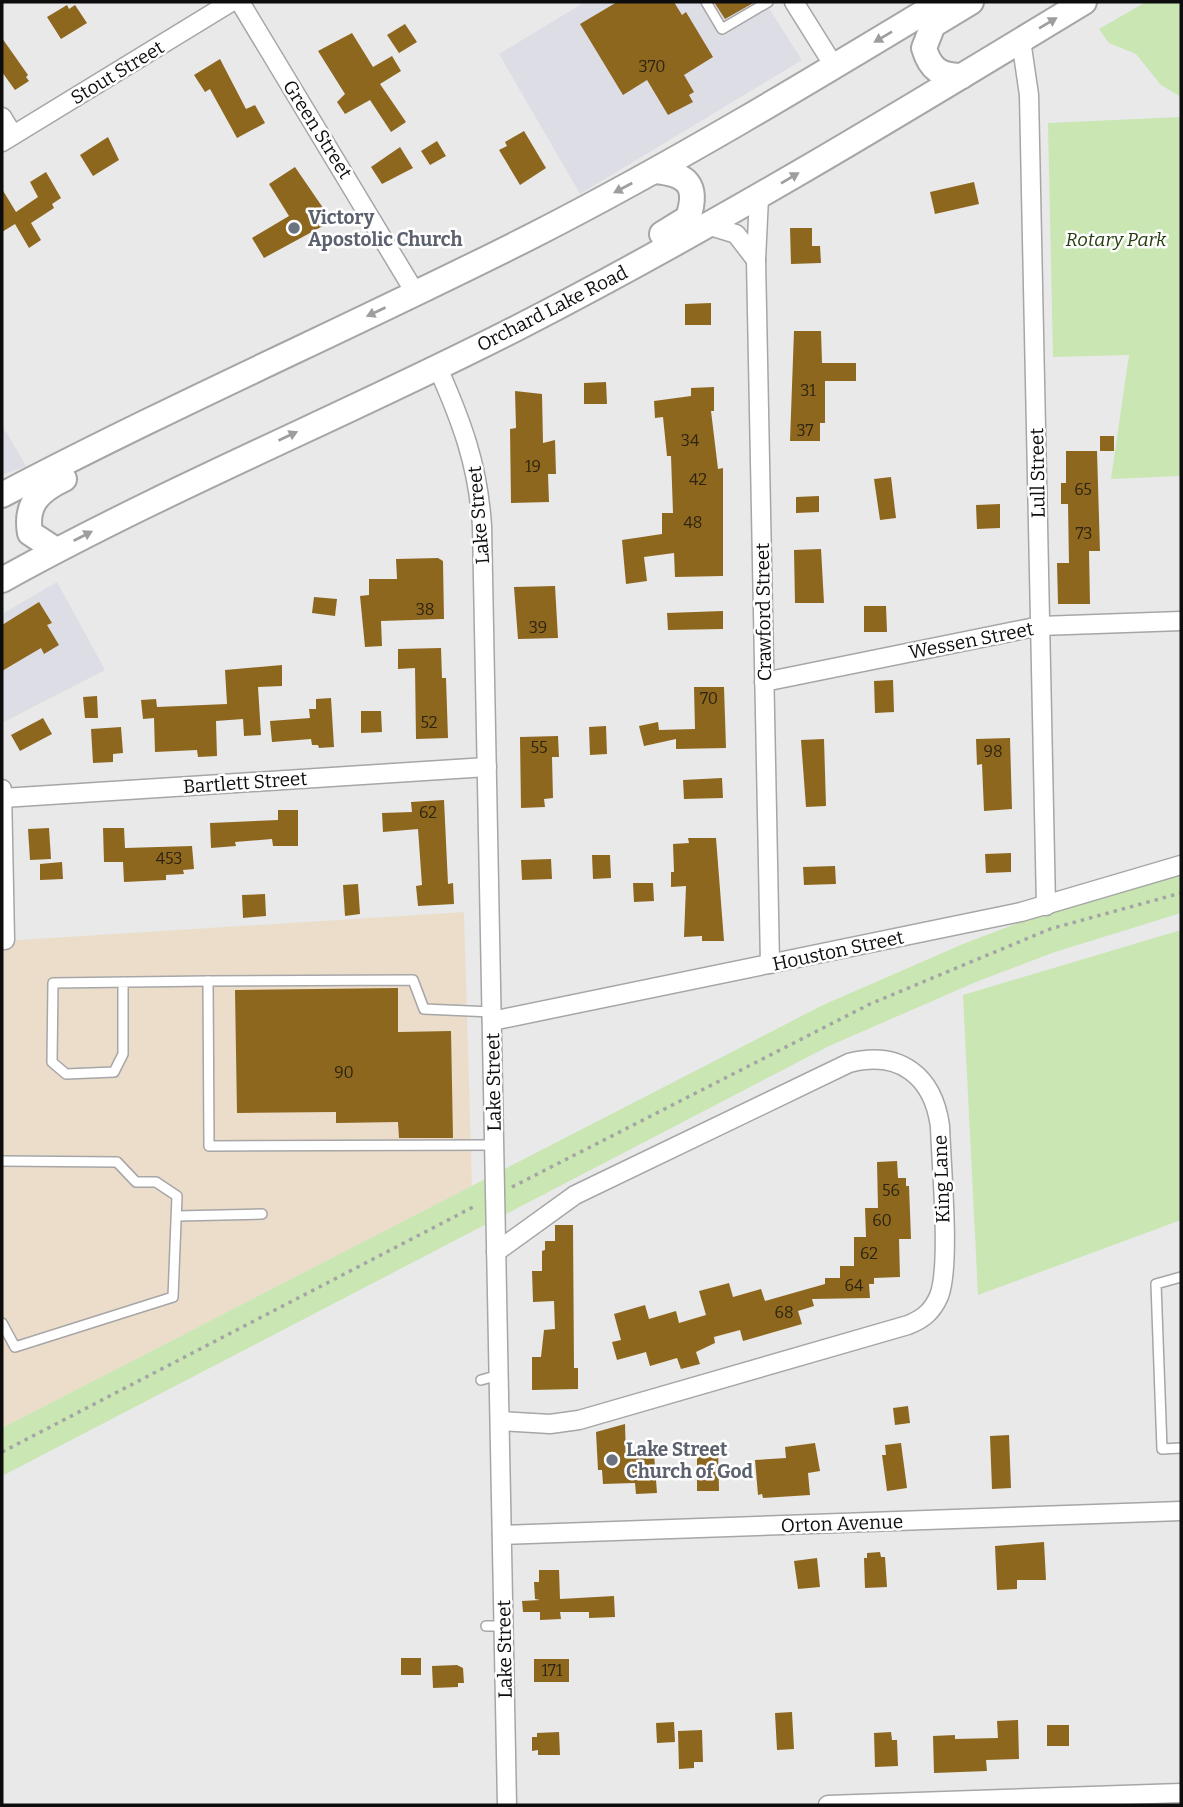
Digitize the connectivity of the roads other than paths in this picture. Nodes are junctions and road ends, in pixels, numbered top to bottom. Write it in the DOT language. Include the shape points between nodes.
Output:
graph roads {
  1 [pos="231,2"];
  2 [pos="240,2"];
  3 [pos="706,2"];
  4 [pos="768,2"];
  5 [pos="794,2"];
  6 [pos="941,2"];
  7 [pos="971,2"];
  8 [pos="1084,2"];
  9 [pos="1021,40"];
  10 [pos="834,66"];
  11 [pos="962,76"];
  12 [pos="2,117"];
  13 [pos="7,139"];
  14 [pos="655,171"];
  15 [pos="759,197"];
  16 [pos="710,226"];
  17 [pos="756,260"];
  18 [pos="416,294"];
  19 [pos="516,328"];
  20 [pos="437,366"];
  21 [pos="243,373"];
  22 [pos="2,495"];
  23 [pos="56,550"];
  24 [pos="2,580"];
  25 [pos="1181,621"];
  26 [pos="1040,626"];
  27 [pos="764,682"];
  28 [pos="487,767"];
  29 [pos="2,794"];
  30 [pos="1181,865"];
  31 [pos="1046,906"];
  32 [pos="5,940"];
  33 [pos="770,964"];
  34 [pos="208,981"];
  35 [pos="123,982"];
  36 [pos="492,1017"];
  37 [pos="494,1145"];
  38 [pos="2,1161"];
  39 [pos="262,1214"];
  40 [pos="177,1216"];
  41 [pos="496,1252"];
  42 [pos="1181,1277"];
  43 [pos="2,1323"];
  44 [pos="500,1421"];
  45 [pos="1181,1448"];
  46 [pos="1181,1511"];
  47 [pos="502,1535"];
  48 [pos="1181,1793"];
  49 [pos="507,1805"];
  50 [pos="828,1805"];
  1 -- 13 [label="street, Stout Street"];
  2 -- 18 [label="street, Green Street"];
  3 -- 4 [label="lane" via="722,29"];
  5 -- 10 [label="street"];
  6 -- 10 [label="main road, one-way"];
  7 -- 11 [label="main road" via="933,25 924,48 940,74"];
  9 -- 8 [label="main road, Orchard Lake Road, one-way"];
  9 -- 11 [label="main road, Orchard Lake Road"];
  9 -- 26 [label="street, Lull Street" via="1029,95"];
  10 -- 14 [label="main road"];
  15 -- 11 [label="main road, Orchard Lake Road, one-way"];
  12 -- 13 [label="street"];
  14 -- 18 [label="main road, one-way"];
  14 -- 19 [label="main road" via="685,179 693,202 688,218 523,308"];
  15 -- 16 [label="main road, Orchard Lake Road"];
  15 -- 17 [label="street, Crawford Street"];
  16 -- 17 [label="street" via="736,233"];
  16 -- 19 [label="main road, Orchard Lake Road"];
  17 -- 27 [label="street, Crawford Street"];
  18 -- 21 [label="main road, one-way"];
  19 -- 20 [label="main road, Orchard Lake Road"];
  23 -- 20 [label="main road, Orchard Lake Road, one-way"];
  20 -- 28 [label="street, Lake Street" via="471,448 480,488"];
  21 -- 22 [label="main road"];
  21 -- 23 [label="main road" via="225,399 43,489 31,504 30,533"];
  23 -- 24 [label="main road, Orchard Lake Road"];
  25 -- 26 [label="street, Wessen Street"];
  26 -- 27 [label="street, Wessen Street"];
  26 -- 31 [label="street, Lull Street"];
  27 -- 33 [label="street, Crawford Street"];
  28 -- 29 [label="street, Bartlett Street"];
  28 -- 36 [label="street, Lake Street"];
  29 -- 32 [label="street"];
  30 -- 31 [label="street, Houston Street"];
  31 -- 33 [label="street, Houston Street"];
  33 -- 36 [label="street, Houston Street"];
  34 -- 35 [label="lane"];
  34 -- 36 [label="lane" via="413,980 424,1009"];
  34 -- 37 [label="lane" via="209,1146"];
  35 -- 35 [label="lane" via="53,983 52,1062 66,1074 114,1072 123,1054"];
  36 -- 37 [label="street, Lake Street"];
  37 -- 41 [label="street, Lake Street"];
  38 -- 40 [label="lane" via="117,1161 136,1182 156,1182 177,1196"];
  39 -- 40 [label="lane"];
  40 -- 43 [label="lane" via="173,1297 15,1347"];
  41 -- 44 [label="street, Lake Street" via="490,1378"];
  41 -- 44 [label="street, King Lane" via="575,1195 849,1063 874,1059 900,1065 925,1082 936,1103 944,1268 938,1297 923,1318 579,1420 550,1424"];
  42 -- 45 [label="lane" via="1156,1284 1162,1449"];
  44 -- 47 [label="street, Lake Street"];
  46 -- 47 [label="street, Orton Avenue"];
  47 -- 49 [label="street, Lake Street" via="495,1626"];
  48 -- 50 [label="street"];
}
